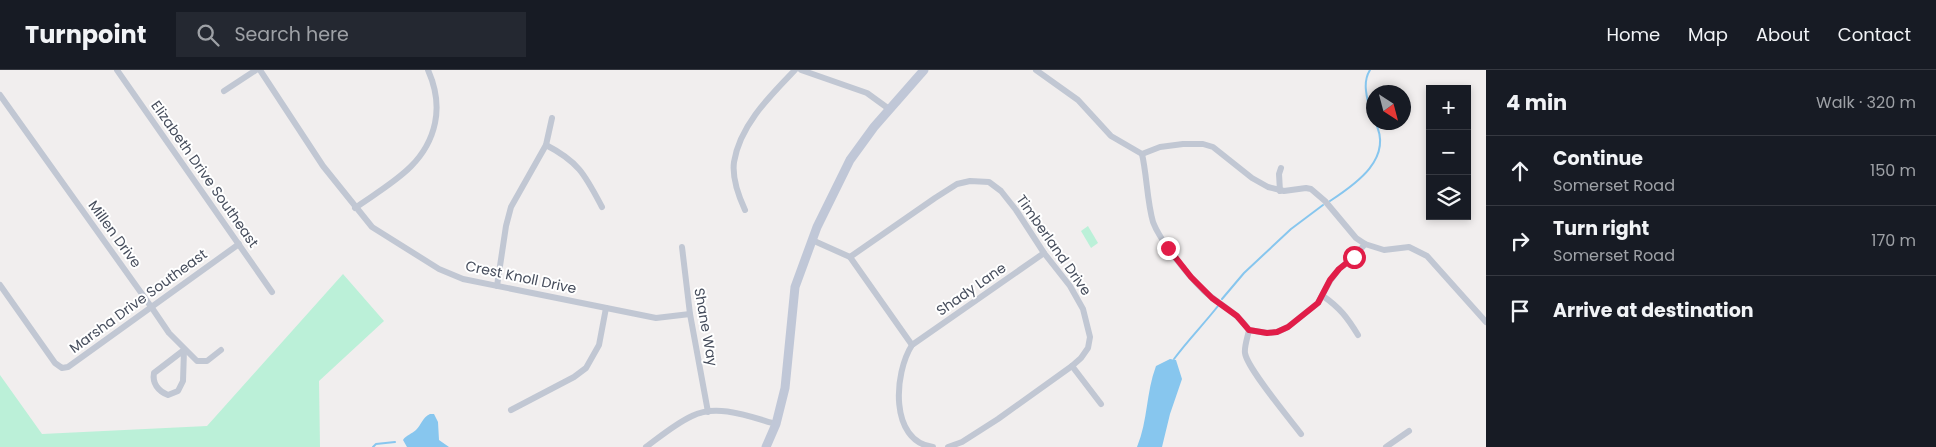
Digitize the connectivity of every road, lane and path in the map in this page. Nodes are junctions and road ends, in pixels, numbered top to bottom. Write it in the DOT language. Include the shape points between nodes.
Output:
graph roads {
  1 [pos="117,70"];
  2 [pos="256,70"];
  3 [pos="260,70"];
  4 [pos="428,70"];
  5 [pos="795,70"];
  6 [pos="800,70"];
  7 [pos="924,70"];
  8 [pos="1036,70"];
  9 [pos="224,91"];
  10 [pos="0,95"];
  11 [pos="889,109"];
  12 [pos="552,118"];
  13 [pos="546,145"];
  14 [pos="1142,154"];
  15 [pos="1281,168"];
  16 [pos="1280,191"];
  17 [pos="602,207"];
  18 [pos="355,208"];
  19 [pos="745,210"];
  20 [pos="812,240"];
  21 [pos="239,244"];
  22 [pos="1364,244"];
  23 [pos="682,247"];
  24 [pos="1044,253"];
  25 [pos="850,257"];
  26 [pos="0,285"];
  27 [pos="497,286"];
  28 [pos="272,292"];
  29 [pos="1323,296"];
  30 [pos="152,308"];
  31 [pos="606,308"];
  32 [pos="690,314"];
  33 [pos="1486,322"];
  34 [pos="1249,330"];
  35 [pos="1358,335"];
  36 [pos="912,345"];
  37 [pos="184,350"];
  38 [pos="221,350"];
  39 [pos="1072,366"];
  40 [pos="1101,404"];
  41 [pos="510,410"];
  42 [pos="708,412"];
  43 [pos="776,424"];
  44 [pos="1409,430"];
  45 [pos="1301,434"];
  46 [pos="646,447"];
  47 [pos="766,447"];
  48 [pos="933,447"];
  49 [pos="948,447"];
  50 [pos="1386,447"];
  1 -- 21 [label="street, Elizabeth Drive Southeast"];
  2 -- 9 [label="street"];
  3 -- 18 [label="street, Crest Knoll Drive" via="323,166"];
  4 -- 18 [label="street" via="438,110 432,138 411,167"];
  5 -- 19 [label="street" via="750,122 739,145 734,164"];
  6 -- 11 [label="street" via="866,93"];
  7 -- 11 [label="street"];
  8 -- 14 [label="street" via="1078,100 1110,136"];
  10 -- 30 [label="street, Millen Drive"];
  11 -- 20 [label="street" via="850,160"];
  12 -- 13 [label="street"];
  13 -- 17 [label="street" via="575,164"];
  13 -- 27 [label="street" via="511,207"];
  14 -- 16 [label="street" via="1183,144 1208,145 1259,183"];
  14 -- 34 [label="street" via="1154,222 1160,235 1197,284 1244,322"];
  15 -- 16 [label="street"];
  16 -- 22 [label="street" via="1306,188 1316,192"];
  18 -- 27 [label="street, Crest Knoll Drive" via="372,227 439,269 463,279"];
  20 -- 25 [label="street"];
  20 -- 43 [label="street" via="795,287 785,388"];
  21 -- 28 [label="street, Elizabeth Drive Southeast"];
  21 -- 30 [label="street, Marsha Drive Southeast"];
  22 -- 29 [label="street" via="1330,280"];
  22 -- 33 [label="street" via="1384,250 1409,247 1427,256"];
  23 -- 32 [label="street, Shane Way"];
  24 -- 25 [label="street, Timberland Drive" via="1001,192 988,182 970,182 957,184"];
  24 -- 36 [label="street, Shady Lane"];
  24 -- 39 [label="street, Timberland Drive" via="1070,286 1087,321 1088,348"];
  25 -- 36 [label="street"];
  26 -- 30 [label="street, Marsha Drive Southeast" via="55,364 62,368"];
  27 -- 31 [label="street, Crest Knoll Drive"];
  29 -- 34 [label="street" via="1288,327 1267,333"];
  29 -- 35 [label="street" via="1338,306"];
  30 -- 37 [label="street, Millen Drive"];
  31 -- 32 [label="street, Crest Knoll Drive" via="656,318"];
  31 -- 41 [label="street" via="599,345 586,368"];
  32 -- 42 [label="street, Shane Way"];
  34 -- 45 [label="street" via="1244,352 1260,380"];
  36 -- 48 [label="street" via="905,356 900,380 902,420 911,436 924,446"];
  37 -- 37 [label="street" via="182,381 178,391 168,395 163,393 155,384 154,373"];
  37 -- 38 [label="street, Millen Drive" via="202,362"];
  39 -- 40 [label="street"];
  39 -- 49 [label="street, Timberland Drive" via="970,438"];
  42 -- 43 [label="street" via="739,414"];
  42 -- 46 [label="street" via="682,421"];
  43 -- 47 [label="street"];
  44 -- 50 [label="street"];
}
